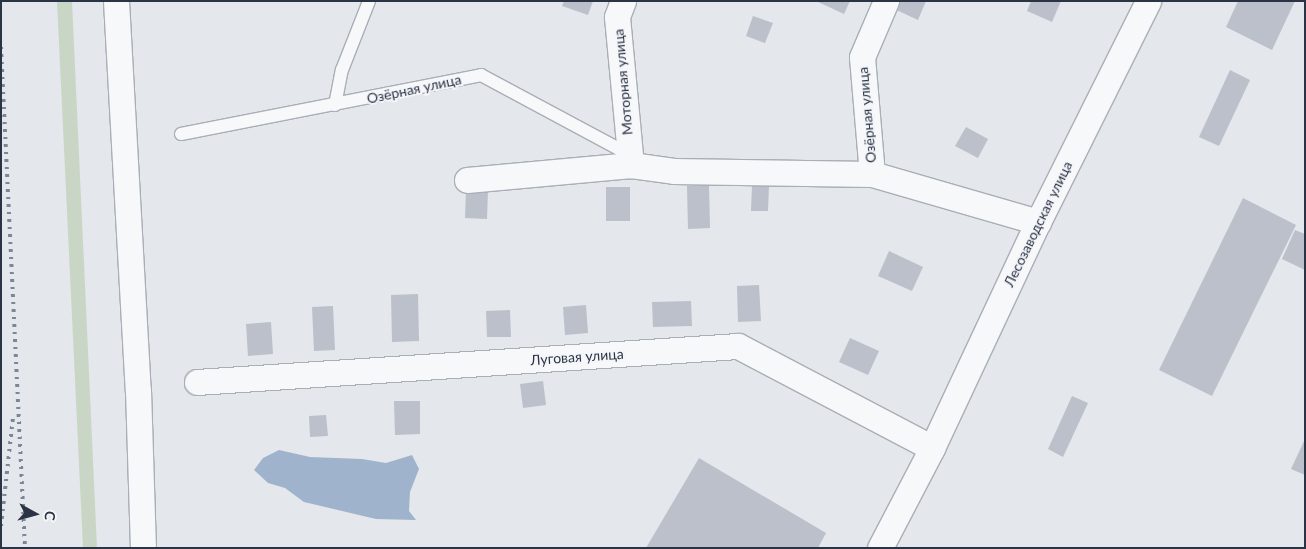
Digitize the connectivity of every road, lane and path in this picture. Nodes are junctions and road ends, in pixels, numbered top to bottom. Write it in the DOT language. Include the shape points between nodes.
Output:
graph roads {
  1 [pos="116,1"];
  2 [pos="369,1"];
  3 [pos="624,1"];
  4 [pos="886,1"];
  5 [pos="1148,1"];
  6 [pos="335,105"];
  7 [pos="181,134"];
  8 [pos="630,160"];
  9 [pos="872,174"];
  10 [pos="467,180"];
  11 [pos="1038,222"];
  12 [pos="197,382"];
  13 [pos="932,448"];
  14 [pos="143,548"];
  15 [pos="880,548"];
  1 -- 14 [label="street" via="138,390"];
  2 -- 6 [label="lane" via="342,70"];
  3 -- 8 [label="street, Моторная улица" via="617,17"];
  4 -- 9 [label="street, Озёрная улица" via="862,57"];
  5 -- 11 [label="street, Лесозаводская улица"];
  6 -- 7 [label="lane, Озёрная улица"];
  6 -- 8 [label="lane, Озёрная улица" via="480,75"];
  8 -- 9 [label="street, Озёрная улица" via="674,171"];
  8 -- 10 [label="street, Озёрная улица"];
  9 -- 11 [label="street, Озёрная улица"];
  11 -- 13 [label="street, Лесозаводская улица"];
  12 -- 13 [label="street, Луговая улица" via="738,346"];
  13 -- 15 [label="street, Лесозаводская улица"];
}
